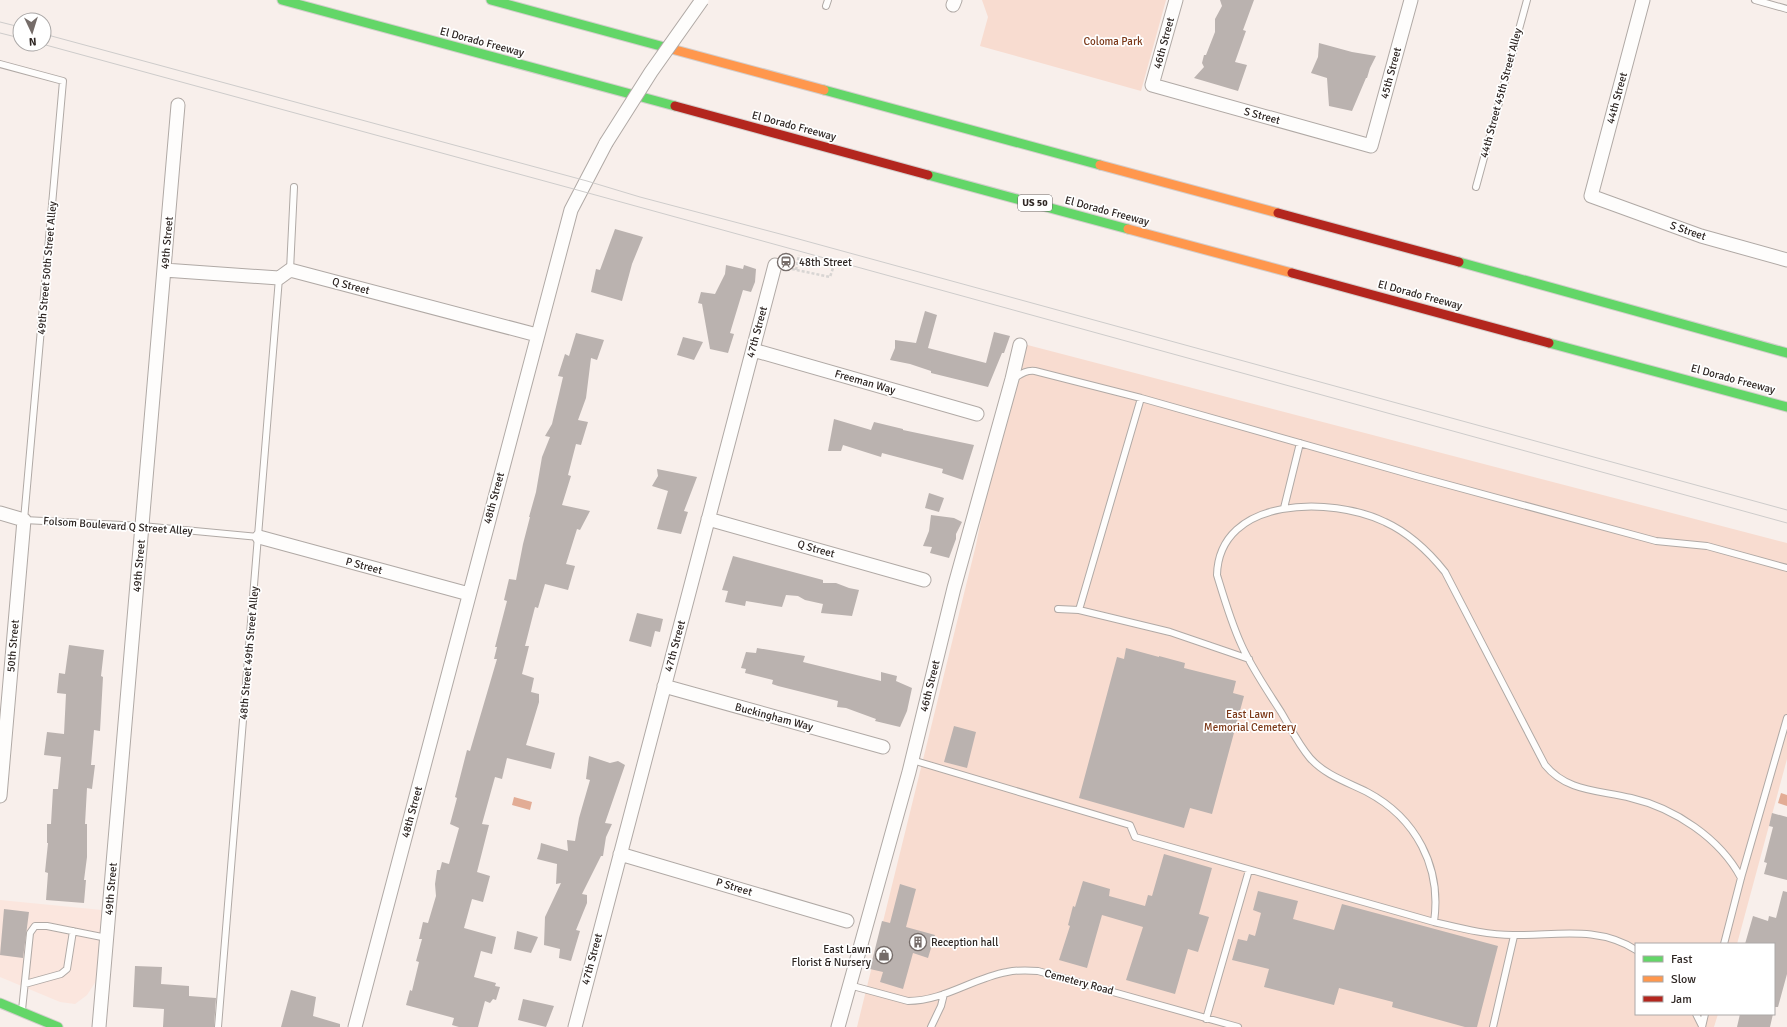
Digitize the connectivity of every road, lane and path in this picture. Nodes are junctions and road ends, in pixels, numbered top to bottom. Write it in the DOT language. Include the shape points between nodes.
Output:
graph roads {
  1 [pos="282,0"];
  2 [pos="491,0"];
  3 [pos="702,0"];
  4 [pos="1176,0"];
  5 [pos="1411,0"];
  6 [pos="1527,0"];
  7 [pos="1644,0"];
  8 [pos="1755,0"];
  9 [pos="1787,9"];
  10 [pos="0,64"];
  11 [pos="1152,85"];
  12 [pos="178,105"];
  13 [pos="1371,146"];
  14 [pos="294,187"];
  15 [pos="1476,187"];
  16 [pos="1591,196"];
  17 [pos="799,255"];
  18 [pos="1787,260"];
  19 [pos="775,265"];
  20 [pos="834,265"];
  21 [pos="164,270"];
  22 [pos="290,270"];
  23 [pos="796,270"];
  24 [pos="280,278"];
  25 [pos="537,335"];
  26 [pos="1020,345"];
  27 [pos="753,350"];
  28 [pos="1787,353"];
  29 [pos="1012,379"];
  30 [pos="1141,398"];
  31 [pos="1787,407"];
  32 [pos="977,414"];
  33 [pos="1300,443"];
  34 [pos="1284,508"];
  35 [pos="0,513"];
  36 [pos="708,519"];
  37 [pos="24,520"];
  38 [pos="142,526"];
  39 [pos="259,537"];
  40 [pos="1787,568"];
  41 [pos="924,580"];
  42 [pos="469,594"];
  43 [pos="1058,609"];
  44 [pos="1079,610"];
  45 [pos="1249,658"];
  46 [pos="664,686"];
  47 [pos="1787,718"];
  48 [pos="883,747"];
  49 [pos="912,760"];
  50 [pos="0,796"];
  51 [pos="620,854"];
  52 [pos="1249,870"];
  53 [pos="1741,878"];
  54 [pos="847,921"];
  55 [pos="1434,922"];
  56 [pos="73,931"];
  57 [pos="1514,936"];
  58 [pos="107,938"];
  59 [pos="1724,943"];
  60 [pos="1635,950"];
  61 [pos="25,984"];
  62 [pos="849,985"];
  63 [pos="944,994"];
  64 [pos="0,1003"];
  65 [pos="22,1012"];
  66 [pos="1696,1015"];
  67 [pos="1705,1015"];
  68 [pos="1206,1019"];
  69 [pos="579,1026"];
  70 [pos="58,1027"];
  71 [pos="99,1027"];
  72 [pos="218,1027"];
  73 [pos="355,1027"];
  74 [pos="838,1027"];
  75 [pos="931,1027"];
  76 [pos="1238,1027"];
  77 [pos="1493,1027"];
  78 [pos="1702,1027"];
  1 -- 31 [label="main road, El Dorado Freeway / US 50"];
  2 -- 28 [label="main road"];
  3 -- 25 [label="street, 48th Street, bridge" via="651,72 606,144 570,210"];
  4 -- 11 [label="street, 46th Street"];
  5 -- 13 [label="street, 45th Street"];
  6 -- 15 [label="lane, 44th Street 45th Street Alley"];
  7 -- 16 [label="street, 44th Street"];
  8 -- 9 [label="lane"];
  10 -- 37 [label="lane, 49th Street 50th Street Alley" via="63,81"];
  11 -- 13 [label="street, S Street"];
  12 -- 21 [label="street, 49th Street"];
  14 -- 22 [label="lane"];
  16 -- 18 [label="street, S Street" via="1701,236"];
  17 -- 23 [label="path"];
  19 -- 23 [label="path"];
  19 -- 27 [label="street, 47th Street"];
  20 -- 23 [label="path" via="830,277"];
  21 -- 24 [label="street"];
  21 -- 38 [label="street, 49th Street"];
  22 -- 24 [label="street"];
  22 -- 25 [label="street, Q Street"];
  24 -- 39 [label="lane, 48th Street 49th Street Alley"];
  25 -- 42 [label="street, 48th Street"];
  26 -- 29 [label="street, 46th Street"];
  27 -- 32 [label="street, Freeman Way"];
  27 -- 36 [label="street, 47th Street"];
  29 -- 30 [label="lane" via="1029,370"];
  29 -- 49 [label="street, 46th Street" via="954,588"];
  30 -- 33 [label="lane"];
  30 -- 44 [label="lane"];
  33 -- 34 [label="lane"];
  33 -- 40 [label="lane" via="1656,541 1707,546"];
  34 -- 45 [label="lane" via="1242,525 1225,544 1218,564 1217,575 1223,595 1241,644"];
  34 -- 53 [label="lane" via="1324,507 1366,515 1400,530 1422,547 1445,572 1552,774 1570,785 1633,798 1678,817 1718,847"];
  35 -- 37 [label="street"];
  36 -- 41 [label="street, Q Street"];
  36 -- 46 [label="street, 47th Street"];
  37 -- 38 [label="lane, Folsom Boulevard Q Street Alley"];
  37 -- 50 [label="street, 50th Street"];
  38 -- 39 [label="lane, Folsom Boulevard Q Street Alley"];
  38 -- 58 [label="street, 49th Street"];
  39 -- 42 [label="street, P Street"];
  39 -- 72 [label="lane, 48th Street 49th Street Alley"];
  42 -- 73 [label="street, 48th Street"];
  43 -- 44 [label="lane"];
  44 -- 45 [label="lane" via="1170,632"];
  45 -- 55 [label="lane" via="1299,743 1315,764 1382,800 1405,820 1415,833 1428,858 1433,875 1436,910"];
  46 -- 48 [label="street, Buckingham Way"];
  46 -- 51 [label="street, 47th Street"];
  47 -- 53 [label="lane"];
  49 -- 52 [label="lane" via="1130,826 1135,837"];
  49 -- 62 [label="street, 46th Street"];
  51 -- 54 [label="street, P Street"];
  51 -- 69 [label="street, 47th Street"];
  52 -- 55 [label="lane"];
  52 -- 68 [label="lane"];
  53 -- 59 [label="lane"];
  55 -- 57 [label="lane" via="1484,933"];
  56 -- 58 [label="lane"];
  56 -- 61 [label="lane" via="67,969 61,974"];
  56 -- 61 [label="lane" via="35,926 30,933"];
  57 -- 60 [label="lane" via="1555,933 1595,935 1613,939"];
  57 -- 77 [label="lane"];
  58 -- 71 [label="street, 49th Street"];
  61 -- 65 [label="lane"];
  62 -- 63 [label="lane, Cemetery Road" via="908,1001 929,999"];
  62 -- 74 [label="street, 46th Street"];
  63 -- 68 [label="lane, Cemetery Road" via="1006,972 1038,971"];
  63 -- 75 [label="lane"];
  64 -- 65 [label="main road"];
  65 -- 70 [label="main road"];
  66 -- 78 [label="lane"];
  67 -- 78 [label="lane"];
  68 -- 76 [label="lane, Cemetery Road"];
}
